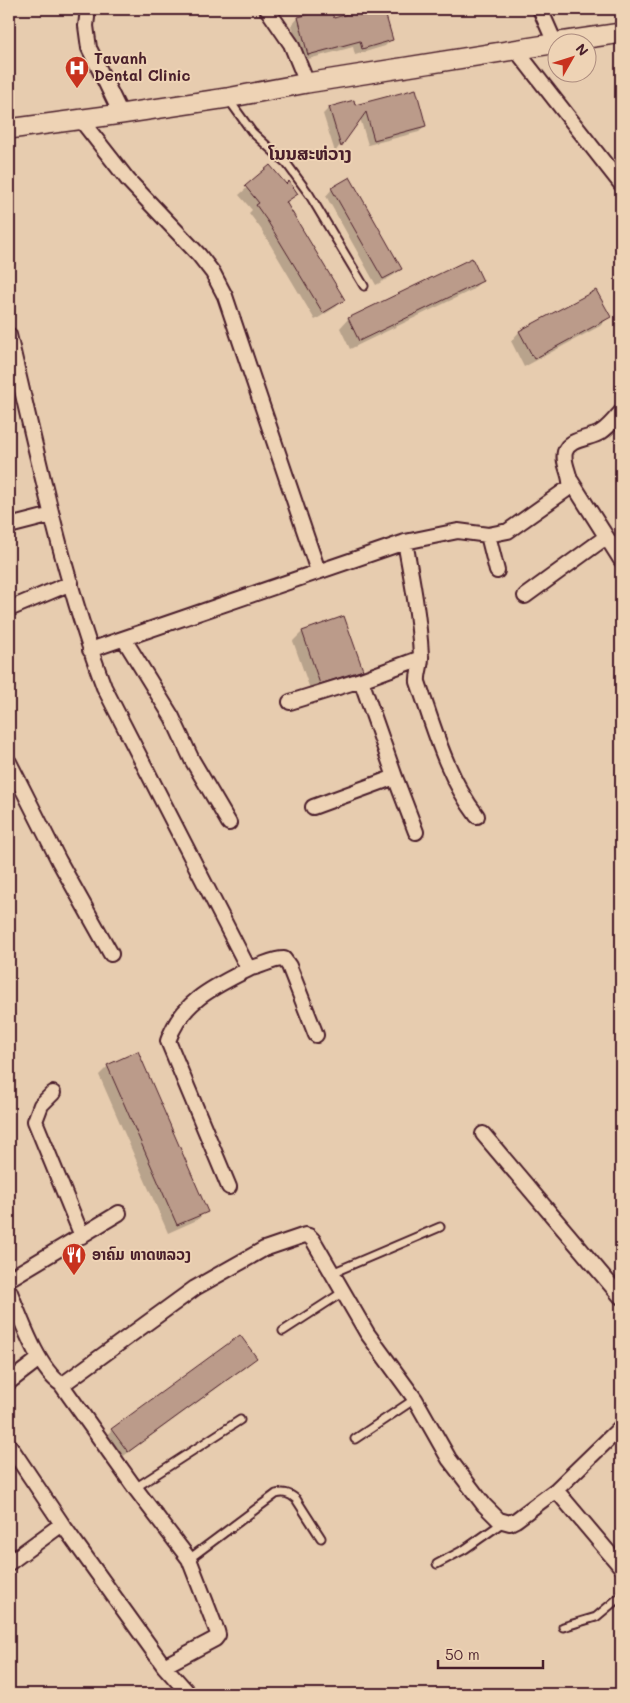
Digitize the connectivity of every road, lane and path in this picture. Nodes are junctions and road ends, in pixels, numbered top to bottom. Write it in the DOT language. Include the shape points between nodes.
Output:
graph roads {
  1 [pos="88,9"];
  2 [pos="267,9"];
  3 [pos="540,9"];
  4 [pos="552,32"];
  5 [pos="621,33"];
  6 [pos="598,37"];
  7 [pos="548,45"];
  8 [pos="516,50"];
  9 [pos="307,83"];
  10 [pos="227,98"];
  11 [pos="121,114"];
  12 [pos="81,120"];
  13 [pos="9,129"];
  14 [pos="621,184"];
  15 [pos="364,286"];
  16 [pos="9,335"];
  17 [pos="621,412"];
  18 [pos="571,481"];
  19 [pos="52,515"];
  20 [pos="9,526"];
  21 [pos="488,535"];
  22 [pos="606,538"];
  23 [pos="405,542"];
  24 [pos="621,560"];
  25 [pos="318,571"];
  26 [pos="497,571"];
  27 [pos="71,584"];
  28 [pos="525,596"];
  29 [pos="9,609"];
  30 [pos="124,639"];
  31 [pos="90,650"];
  32 [pos="421,658"];
  33 [pos="362,680"];
  34 [pos="290,702"];
  35 [pos="9,762"];
  36 [pos="395,778"];
  37 [pos="313,807"];
  38 [pos="477,816"];
  39 [pos="229,823"];
  40 [pos="416,832"];
  41 [pos="111,954"];
  42 [pos="251,968"];
  43 [pos="316,1035"];
  44 [pos="53,1094"];
  45 [pos="483,1134"];
  46 [pos="229,1187"];
  47 [pos="119,1213"];
  48 [pos="440,1227"];
  49 [pos="82,1236"];
  50 [pos="332,1273"];
  51 [pos="9,1280"];
  52 [pos="9,1290"];
  53 [pos="343,1292"];
  54 [pos="621,1297"];
  55 [pos="283,1331"];
  56 [pos="39,1359"];
  57 [pos="9,1382"];
  58 [pos="61,1384"];
  59 [pos="415,1399"];
  60 [pos="240,1420"];
  61 [pos="621,1427"];
  62 [pos="355,1439"];
  63 [pos="9,1445"];
  64 [pos="135,1488"];
  65 [pos="556,1490"];
  66 [pos="506,1521"];
  67 [pos="62,1524"];
  68 [pos="321,1538"];
  69 [pos="189,1559"];
  70 [pos="9,1563"];
  71 [pos="437,1564"];
  72 [pos="621,1567"];
  73 [pos="621,1596"];
  74 [pos="563,1627"];
  75 [pos="164,1666"];
  76 [pos="189,1694"];
  1 -- 11 [label="street" via="89,48"];
  2 -- 9 [label="street" via="291,44"];
  3 -- 4 [label="street"];
  5 -- 6 [label="main road"];
  7 -- 8 [label="main road"];
  8 -- 9 [label="main road"];
  8 -- 14 [label="street"];
  9 -- 10 [label="main road"];
  10 -- 11 [label="main road"];
  10 -- 15 [label="lane" via="252,132 287,164 309,194"];
  11 -- 12 [label="main road"];
  12 -- 13 [label="main road"];
  12 -- 25 [label="street" via="128,180 199,255 225,296"];
  16 -- 19 [label="street"];
  17 -- 18 [label="street" via="604,430 568,447 565,459"];
  18 -- 21 [label="street" via="570,487 508,532"];
  18 -- 22 [label="street"];
  19 -- 20 [label="street"];
  19 -- 27 [label="street"];
  21 -- 23 [label="street" via="458,531"];
  21 -- 26 [label="street"];
  22 -- 24 [label="street"];
  22 -- 28 [label="street"];
  23 -- 25 [label="street"];
  23 -- 32 [label="street" via="419,620"];
  25 -- 30 [label="street"];
  27 -- 29 [label="street"];
  27 -- 31 [label="street"];
  30 -- 31 [label="street"];
  30 -- 39 [label="street" via="172,717 192,760"];
  31 -- 42 [label="street" via="104,687 246,964"];
  32 -- 33 [label="street"];
  32 -- 38 [label="street" via="418,682 454,782"];
  33 -- 34 [label="street"];
  33 -- 36 [label="street"];
  35 -- 41 [label="street"];
  36 -- 37 [label="street"];
  36 -- 40 [label="street"];
  42 -- 43 [label="street" via="284,959"];
  42 -- 46 [label="street" via="203,993 172,1027 168,1041"];
  44 -- 49 [label="street" via="41,1105 35,1120"];
  45 -- 54 [label="street"];
  47 -- 49 [label="street"];
  48 -- 50 [label="lane"];
  49 -- 51 [label="street"];
  50 -- 53 [label="street"];
  50 -- 58 [label="street" via="309,1236 264,1249 195,1288"];
  52 -- 56 [label="street"];
  53 -- 55 [label="lane"];
  53 -- 59 [label="street" via="367,1333"];
  56 -- 57 [label="street"];
  56 -- 58 [label="street"];
  58 -- 64 [label="street"];
  59 -- 62 [label="lane"];
  59 -- 66 [label="street" via="450,1459 484,1505 499,1520"];
  60 -- 64 [label="lane"];
  61 -- 65 [label="street"];
  63 -- 67 [label="street"];
  64 -- 69 [label="street"];
  65 -- 66 [label="street" via="516,1520"];
  65 -- 72 [label="street"];
  66 -- 71 [label="lane"];
  67 -- 70 [label="street"];
  67 -- 75 [label="street"];
  68 -- 69 [label="lane" via="296,1499 282,1492"];
  69 -- 75 [label="street" via="218,1636"];
  73 -- 74 [label="lane" via="596,1617"];
  75 -- 76 [label="street"];
}
